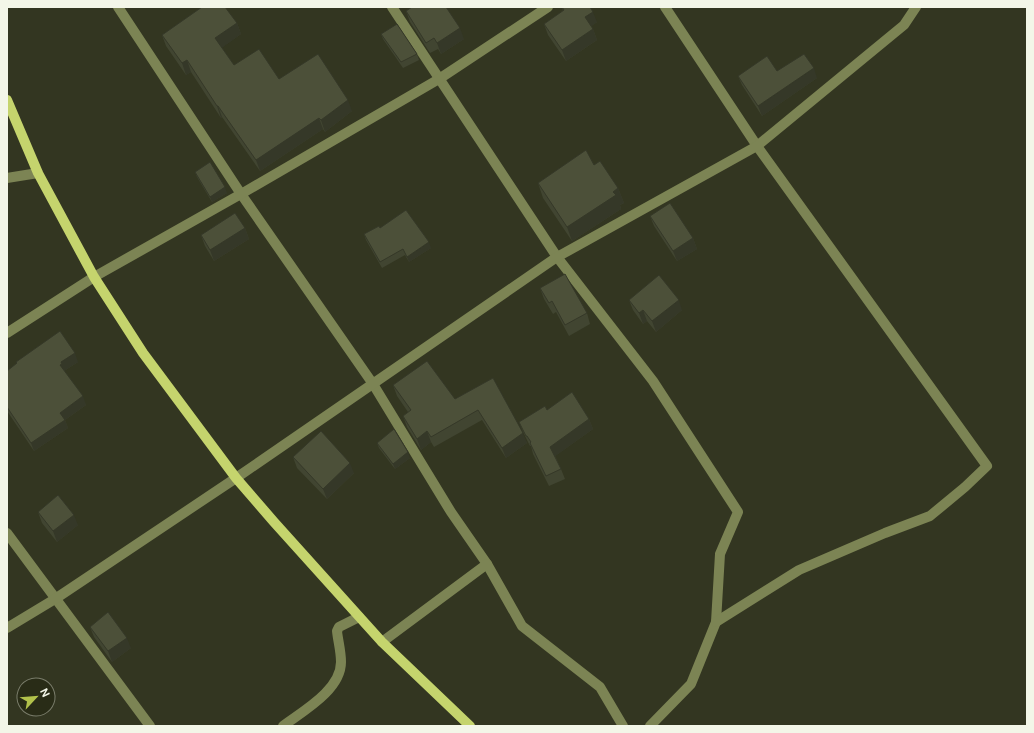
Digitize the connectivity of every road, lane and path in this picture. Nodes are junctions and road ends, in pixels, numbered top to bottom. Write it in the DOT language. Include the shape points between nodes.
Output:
graph roads {
  1 [pos="118,7"];
  2 [pos="392,7"];
  3 [pos="548,7"];
  4 [pos="665,7"];
  5 [pos="916,7"];
  6 [pos="439,79"];
  7 [pos="7,100"];
  8 [pos="757,146"];
  9 [pos="38,173"];
  10 [pos="7,178"];
  11 [pos="241,194"];
  12 [pos="557,257"];
  13 [pos="94,277"];
  14 [pos="7,333"];
  15 [pos="373,384"];
  16 [pos="236,478"];
  17 [pos="7,533"];
  18 [pos="487,564"];
  19 [pos="55,599"];
  20 [pos="359,617"];
  21 [pos="716,622"];
  22 [pos="7,628"];
  23 [pos="382,642"];
  24 [pos="150,726"];
  25 [pos="283,726"];
  26 [pos="470,726"];
  27 [pos="624,726"];
  28 [pos="650,726"];
  1 -- 11 [label="street"];
  2 -- 6 [label="street"];
  3 -- 6 [label="street"];
  4 -- 8 [label="street"];
  5 -- 8 [label="street" via="904,25"];
  6 -- 11 [label="street"];
  6 -- 12 [label="street"];
  7 -- 9 [label="main road"];
  8 -- 12 [label="street"];
  8 -- 21 [label="street" via="987,466 930,516 799,570"];
  9 -- 10 [label="street"];
  9 -- 13 [label="main road"];
  11 -- 13 [label="street"];
  11 -- 15 [label="street"];
  12 -- 15 [label="street"];
  12 -- 21 [label="street" via="653,381 738,512 720,554"];
  13 -- 14 [label="street"];
  13 -- 16 [label="main road" via="143,353"];
  15 -- 16 [label="street"];
  15 -- 18 [label="street" via="451,512"];
  16 -- 19 [label="street"];
  16 -- 20 [label="main road"];
  17 -- 19 [label="street"];
  18 -- 23 [label="street"];
  18 -- 27 [label="street" via="522,626 600,687"];
  19 -- 22 [label="street"];
  19 -- 24 [label="street"];
  20 -- 23 [label="main road"];
  20 -- 25 [label="street" via="339,627 337,631 342,663 332,688"];
  21 -- 28 [label="street" via="691,684"];
  23 -- 26 [label="main road"];
}
